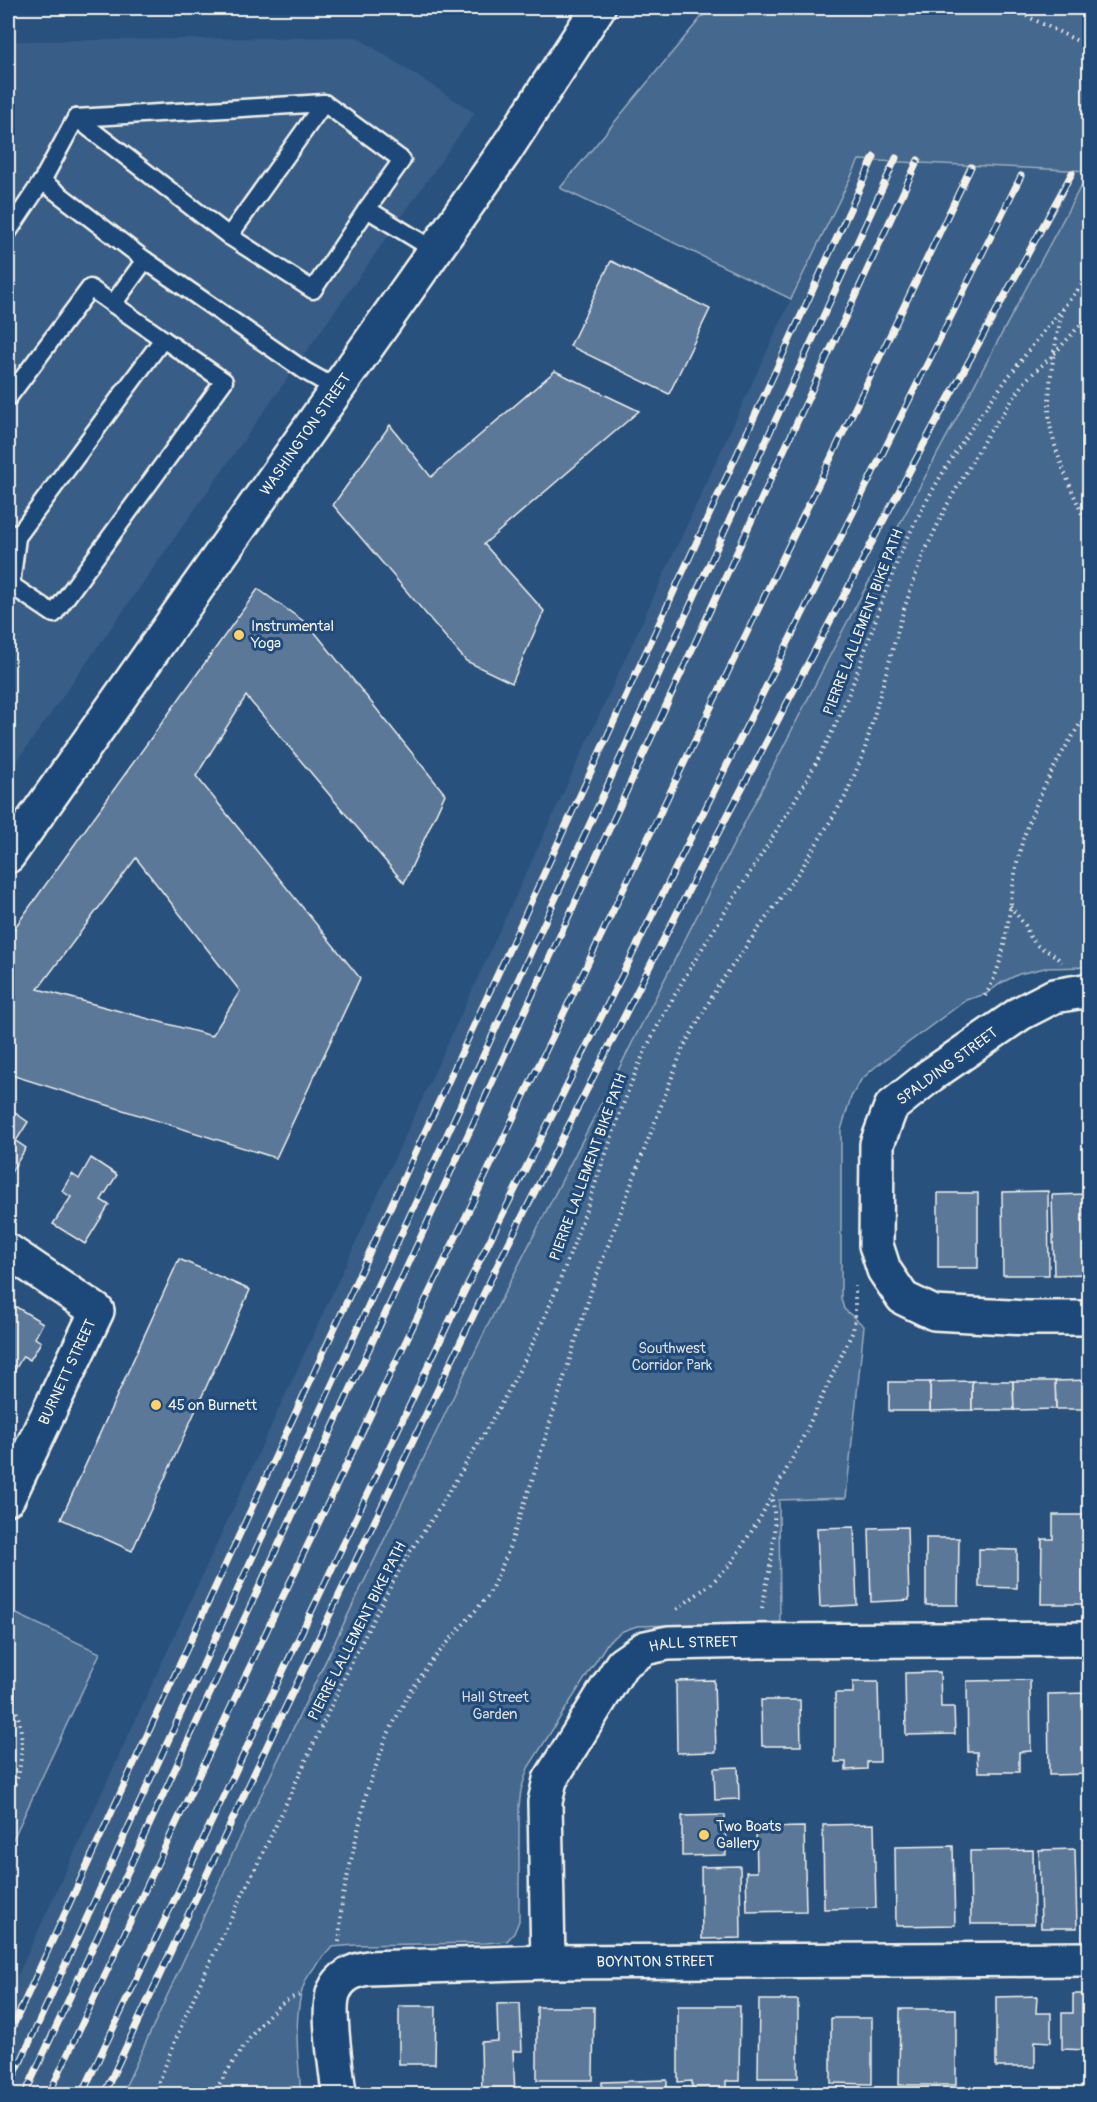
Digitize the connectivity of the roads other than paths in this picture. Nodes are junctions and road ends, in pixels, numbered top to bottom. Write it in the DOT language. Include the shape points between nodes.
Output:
graph roads {
  1 [pos="598,8"];
  2 [pos="324,103"];
  3 [pos="76,118"];
  4 [pos="42,181"];
  5 [pos="367,209"];
  6 [pos="8,232"];
  7 [pos="229,236"];
  8 [pos="434,250"];
  9 [pos="145,260"];
  10 [pos="113,304"];
  11 [pos="163,339"];
  12 [pos="337,389"];
  13 [pos="8,398"];
  14 [pos="12,534"];
  15 [pos="9,586"];
  16 [pos="8,856"];
  17 [pos="1078,978"];
  18 [pos="8,1251"];
  19 [pos="1089,1318"];
  20 [pos="8,1498"];
  21 [pos="1089,1639"];
  22 [pos="1089,1959"];
  23 [pos="548,1962"];
  24 [pos="339,2094"];
  1 -- 8 [label="street, WASHINGTON STREET" via="506,151"];
  2 -- 3 [label="lane"];
  2 -- 5 [label="lane" via="402,160"];
  2 -- 7 [label="lane"];
  3 -- 4 [label="lane"];
  3 -- 7 [label="lane"];
  4 -- 6 [label="lane"];
  4 -- 9 [label="lane"];
  5 -- 7 [label="lane" via="313,290"];
  5 -- 8 [label="lane"];
  8 -- 12 [label="street, WASHINGTON STREET"];
  9 -- 10 [label="lane"];
  9 -- 12 [label="lane"];
  10 -- 11 [label="lane"];
  10 -- 13 [label="lane" via="90,288"];
  11 -- 14 [label="lane"];
  11 -- 15 [label="lane" via="224,381 54,614"];
  12 -- 16 [label="street, WASHINGTON STREET"];
  14 -- 15 [label="lane"];
  17 -- 19 [label="street, SPALDING STREET" via="1021,1013 891,1107 877,1144 876,1245 869,1273 903,1298 934,1313"];
  18 -- 20 [label="street, BURNETT STREET" via="97,1311"];
  21 -- 23 [label="street, HALL STREET" via="759,1641 668,1643 645,1648 622,1664 550,1780 545,1802"];
  22 -- 23 [label="street, BOYNTON STREET"];
  23 -- 24 [label="street, BOYNTON STREET" via="354,1970 339,1983 332,1999"];
}
